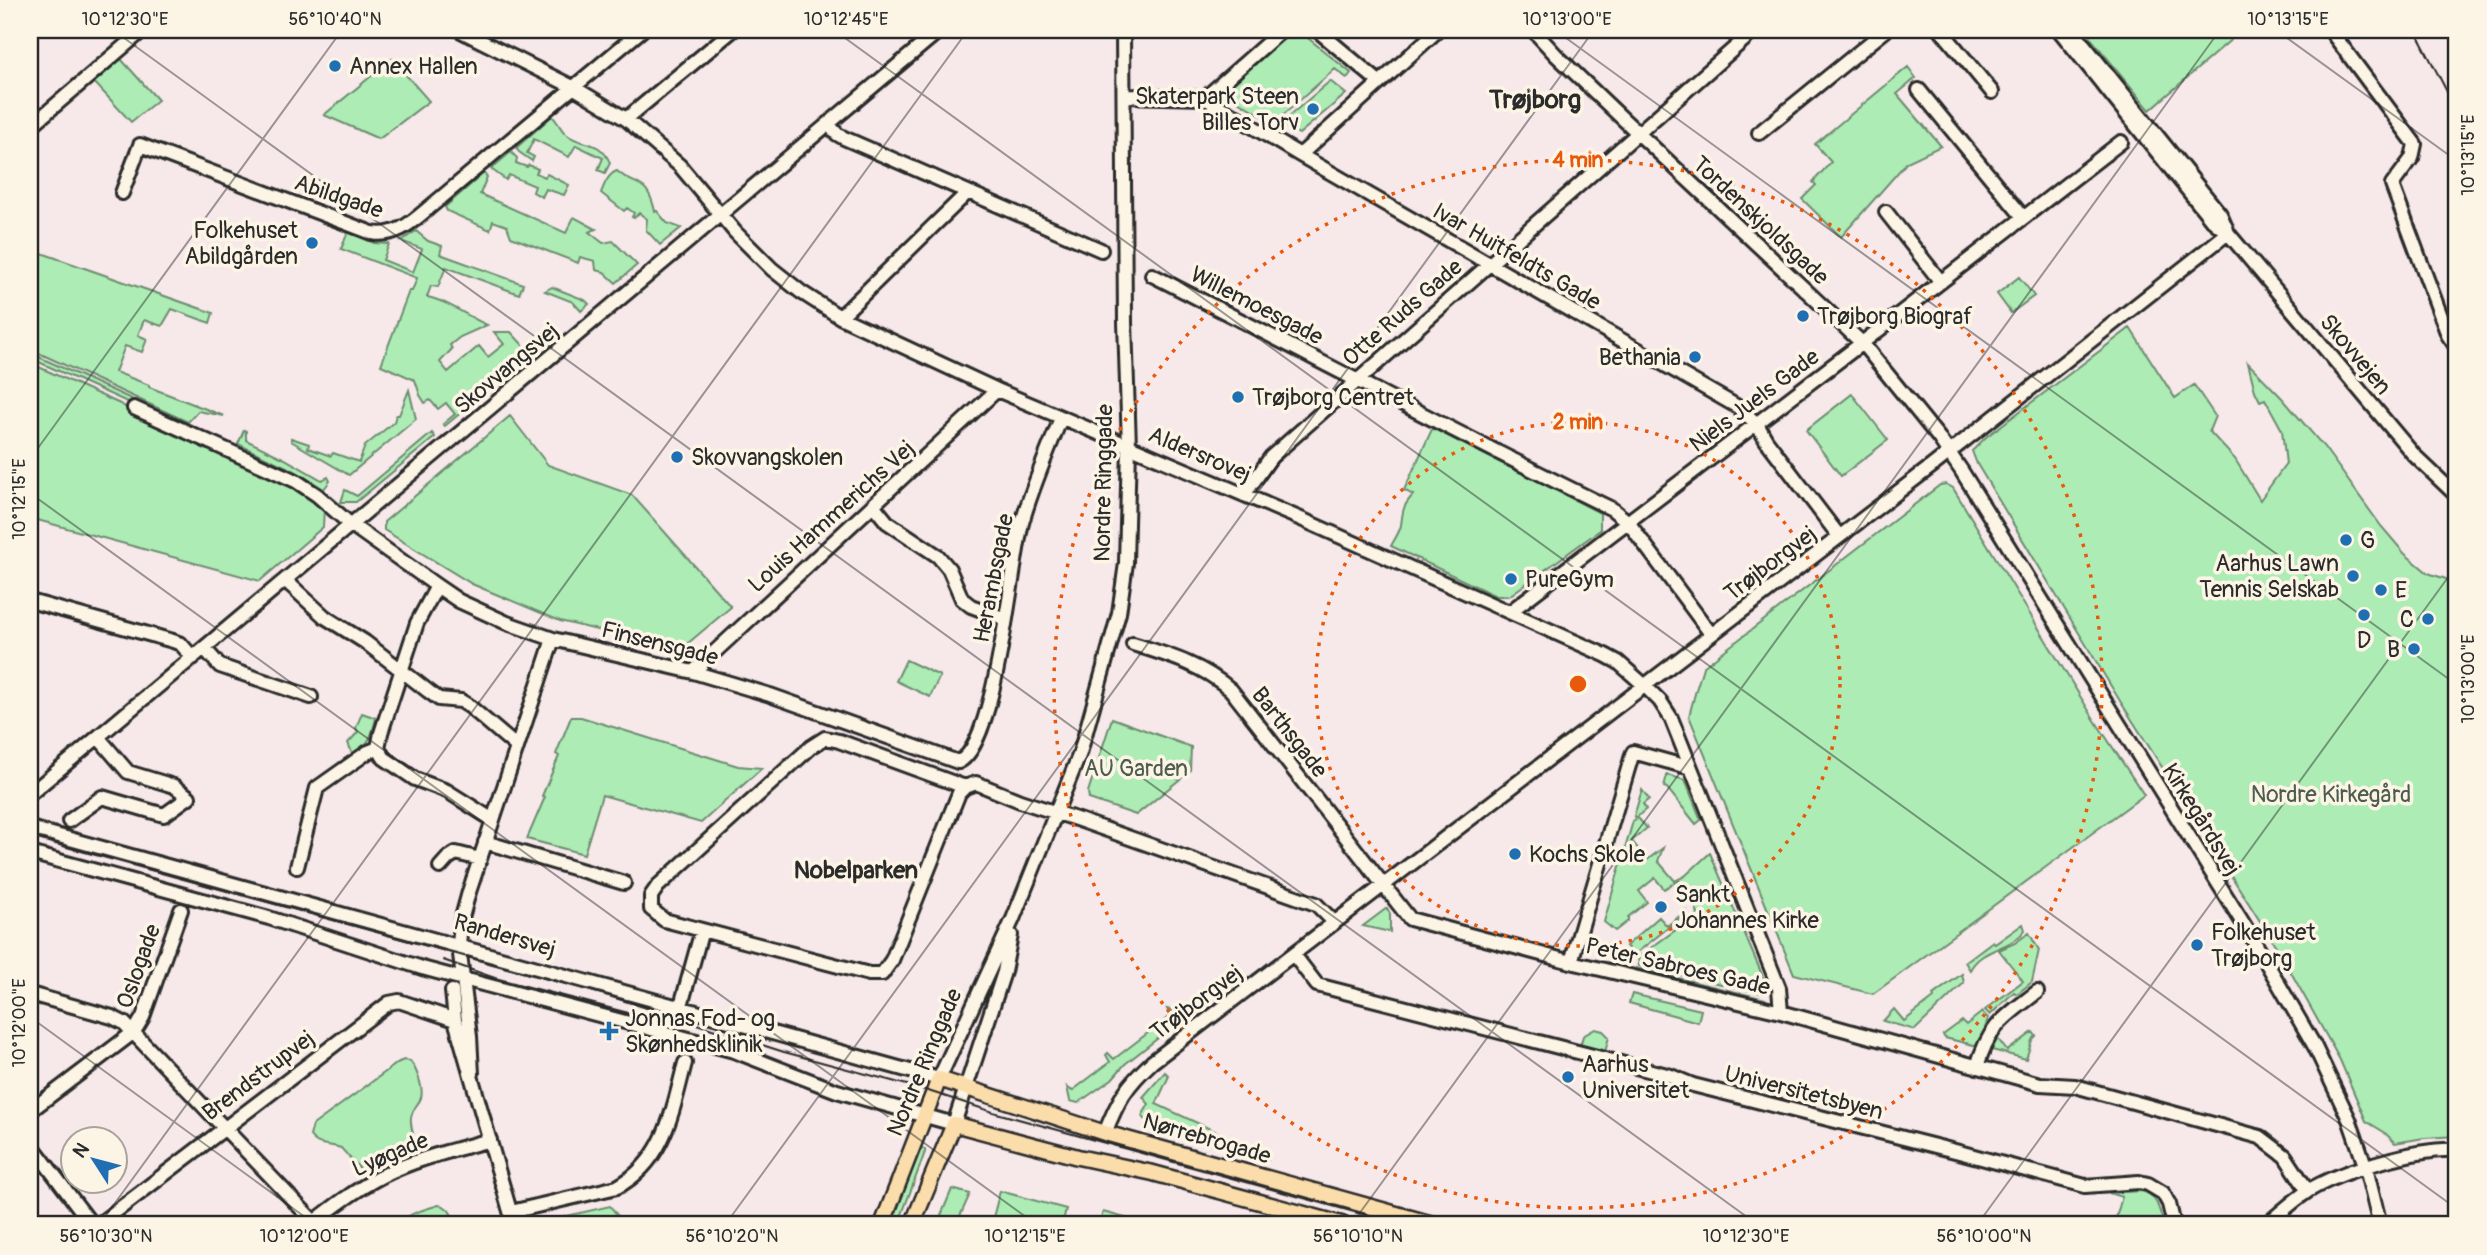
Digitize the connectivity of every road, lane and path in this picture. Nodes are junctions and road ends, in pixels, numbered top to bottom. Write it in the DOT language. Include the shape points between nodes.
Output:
graph roads {
  1 [pos="143,30"];
  2 [pos="459,30"];
  3 [pos="642,30"];
  4 [pos="733,30"];
  5 [pos="940,30"];
  6 [pos="1123,30"];
  7 [pos="1282,30"];
  8 [pos="1318,30"];
  9 [pos="1438,30"];
  10 [pos="1533,30"];
  11 [pos="1755,30"];
  12 [pos="1941,30"];
  13 [pos="2059,30"];
  14 [pos="2072,30"];
  15 [pos="2330,30"];
  16 [pos="1879,32"];
  17 [pos="477,33"];
  18 [pos="1379,82"];
  19 [pos="573,86"];
  20 [pos="1919,90"];
  21 [pos="1992,92"];
  22 [pos="1124,96"];
  23 [pos="1205,98"];
  24 [pos="626,119"];
  25 [pos="828,124"];
  26 [pos="30,127"];
  27 [pos="1637,132"];
  28 [pos="1759,133"];
  29 [pos="2121,142"];
  30 [pos="1300,155"];
  31 [pos="968,192"];
  32 [pos="122,193"];
  33 [pos="1886,212"];
  34 [pos="721,214"];
  35 [pos="2023,217"];
  36 [pos="2228,233"];
  37 [pos="1101,250"];
  38 [pos="1489,264"];
  39 [pos="1152,275"];
  40 [pos="1941,282"];
  41 [pos="840,317"];
  42 [pos="1862,343"];
  43 [pos="2457,348"];
  44 [pos="1358,379"];
  45 [pos="998,390"];
  46 [pos="134,408"];
  47 [pos="1061,418"];
  48 [pos="1757,424"];
  49 [pos="1129,447"];
  50 [pos="1949,453"];
  51 [pos="1244,495"];
  52 [pos="2457,496"];
  53 [pos="874,506"];
  54 [pos="1628,522"];
  55 [pos="350,524"];
  56 [pos="1839,536"];
  57 [pos="285,580"];
  58 [pos="437,586"];
  59 [pos="30,601"];
  60 [pos="1511,611"];
  61 [pos="1006,619"];
  62 [pos="1711,634"];
  63 [pos="554,639"];
  64 [pos="1133,644"];
  65 [pos="204,649"];
  66 [pos="193,658"];
  67 [pos="401,671"];
  68 [pos="693,672"];
  69 [pos="1644,685"];
  70 [pos="311,697"];
  71 [pos="98,737"];
  72 [pos="517,747"];
  73 [pos="378,748"];
  74 [pos="972,748"];
  75 [pos="1691,768"];
  76 [pos="965,787"];
  77 [pos="30,794"];
  78 [pos="1057,813"];
  79 [pos="493,820"];
  80 [pos="69,821"];
  81 [pos="30,828"];
  82 [pos="485,842"];
  83 [pos="30,853"];
  84 [pos="480,859"];
  85 [pos="297,867"];
  86 [pos="440,867"];
  87 [pos="624,883"];
  88 [pos="1382,886"];
  89 [pos="181,909"];
  90 [pos="1013,919"];
  91 [pos="1334,922"];
  92 [pos="702,930"];
  93 [pos="459,946"];
  94 [pos="1293,955"];
  95 [pos="1571,962"];
  96 [pos="461,978"];
  97 [pos="452,991"];
  98 [pos="2037,992"];
  99 [pos="30,993"];
  100 [pos="680,1009"];
  101 [pos="1781,1012"];
  102 [pos="454,1020"];
  103 [pos="134,1032"];
  104 [pos="685,1063"];
  105 [pos="1977,1067"];
  106 [pos="472,1074"];
  107 [pos="939,1079"];
  108 [pos="967,1087"];
  109 [pos="30,1111"];
  110 [pos="925,1116"];
  111 [pos="954,1124"];
  112 [pos="224,1127"];
  113 [pos="1105,1133"];
  114 [pos="490,1140"];
  115 [pos="30,1143"];
  116 [pos="2457,1150"];
  117 [pos="2366,1168"];
  118 [pos="2308,1191"];
  119 [pos="512,1219"];
  120 [pos="313,1224"];
  121 [pos="92,1225"];
  122 [pos="98,1225"];
  123 [pos="882,1225"];
  124 [pos="912,1225"];
  125 [pos="1345,1225"];
  126 [pos="1436,1225"];
  127 [pos="2174,1225"];
  128 [pos="2266,1225"];
  129 [pos="2380,1225"];
  1 -- 26 [label="street"];
  2 -- 17 [label="street, Aldersrovej"];
  3 -- 19 [label="street"];
  4 -- 24 [label="street"];
  5 -- 25 [label="street, Skovvangsvej"];
  6 -- 22 [label="street, Nordre Ringgade"];
  7 -- 23 [label="street"];
  8 -- 18 [label="street"];
  9 -- 18 [label="street"];
  10 -- 27 [label="street, Tordenskjoldsgade"];
  11 -- 27 [label="street, Otte Ruds Gade"];
  12 -- 21 [label="street"];
  13 -- 36 [label="street"];
  14 -- 36 [label="street" via="2220,214"];
  15 -- 43 [label="street" via="2415,144 2412,158 2392,185 2448,335"];
  16 -- 28 [label="street"];
  17 -- 19 [label="street, Aldersrovej"];
  18 -- 30 [label="street"];
  19 -- 24 [label="street, Aldersrovej"];
  19 -- 32 [label="street, Abildgade" via="393,234 372,233 140,145"];
  20 -- 35 [label="street"];
  22 -- 23 [label="street, Ivar Huitfeldts Gade"];
  22 -- 49 [label="street, Nordre Ringgade"];
  23 -- 30 [label="street, Ivar Huitfeldts Gade"];
  24 -- 34 [label="street, Aldersrovej" via="680,166"];
  25 -- 31 [label="street" via="844,138"];
  25 -- 34 [label="street, Skovvangsvej"];
  27 -- 38 [label="street, Otte Ruds Gade"];
  27 -- 42 [label="street, Tordenskjoldsgade"];
  29 -- 35 [label="street, Niels Juels Gade"];
  30 -- 38 [label="street, Ivar Huitfeldts Gade"];
  31 -- 37 [label="street"];
  31 -- 41 [label="street"];
  33 -- 40 [label="street"];
  34 -- 41 [label="street, Aldersrovej" via="772,269"];
  34 -- 55 [label="street, Skovvangsvej"];
  35 -- 40 [label="street, Niels Juels Gade"];
  36 -- 50 [label="street, Trøjborgvej"];
  36 -- 52 [label="street, Skovvejen" via="2414,455"];
  38 -- 44 [label="street, Otte Ruds Gade"];
  38 -- 48 [label="street, Ivar Huitfeldts Gade" via="1738,407"];
  39 -- 44 [label="street, Willemoesgade"];
  40 -- 42 [label="street, Niels Juels Gade"];
  41 -- 45 [label="street, Aldersrovej"];
  42 -- 48 [label="street, Niels Juels Gade"];
  42 -- 50 [label="street, Tordenskjoldsgade"];
  44 -- 51 [label="street, Otte Ruds Gade" via="1271,457"];
  44 -- 54 [label="street, Willemoesgade" via="1612,509"];
  45 -- 47 [label="street, Aldersrovej"];
  45 -- 53 [label="street, Louis Hammerichs Vej"];
  46 -- 55 [label="street, Finsensgade" via="296,481"];
  47 -- 49 [label="street, Aldersrovej"];
  47 -- 61 [label="street, Herambsgade" via="1021,527"];
  48 -- 54 [label="street, Niels Juels Gade"];
  48 -- 56 [label="street, Ivar Huitfeldts Gade"];
  49 -- 51 [label="street, Aldersrovej"];
  49 -- 78 [label="street, Nordre Ringgade" via="1126,563 1119,613 1080,753"];
  50 -- 56 [label="street, Trøjborgvej"];
  50 -- 117 [label="street, Kirkegårdsvej" via="2251,936 2330,1076"];
  51 -- 60 [label="street, Aldersrovej"];
  53 -- 61 [label="street" via="887,522 938,556 962,599"];
  53 -- 68 [label="street, Louis Hammerichs Vej"];
  54 -- 60 [label="street, Niels Juels Gade"];
  54 -- 62 [label="street, Willemoesgade"];
  55 -- 57 [label="street, Skovvangsvej"];
  55 -- 58 [label="street, Finsensgade"];
  56 -- 62 [label="street, Trøjborgvej"];
  57 -- 65 [label="street, Skovvangsvej"];
  57 -- 67 [label="street" via="325,617"];
  58 -- 63 [label="street, Finsensgade" via="506,623"];
  58 -- 67 [label="street" via="417,623"];
  59 -- 66 [label="street" via="173,641"];
  60 -- 69 [label="street, Aldersrovej" via="1618,662"];
  61 -- 74 [label="street, Herambsgade" via="995,679"];
  62 -- 69 [label="street, Trøjborgvej"];
  63 -- 68 [label="street, Finsensgade"];
  63 -- 72 [label="street"];
  64 -- 88 [label="street, Barthsgade" via="1184,661 1231,690"];
  65 -- 66 [label="street, Skovvangsvej"];
  65 -- 70 [label="street" via="220,666"];
  66 -- 71 [label="street, Skovvangsvej"];
  67 -- 72 [label="street" via="439,699 461,701"];
  67 -- 73 [label="street"];
  68 -- 74 [label="street, Finsensgade" via="954,761 964,760"];
  69 -- 75 [label="street, Aldersrovej" via="1666,710"];
  69 -- 88 [label="street, Trøjborgvej"];
  71 -- 77 [label="street, Skovvangsvej"];
  71 -- 80 [label="street" via="128,772 174,786 189,797 164,815 102,797"];
  72 -- 79 [label="street"];
  73 -- 79 [label="street" via="384,758 415,779 447,791"];
  73 -- 85 [label="street" via="317,788"];
  75 -- 95 [label="street" via="1633,752"];
  75 -- 101 [label="street, Aldersrovej" via="1779,988"];
  76 -- 78 [label="street" via="976,783"];
  76 -- 92 [label="street" via="882,974"];
  76 -- 92 [label="street" via="832,739 817,742 654,891 652,909 659,918"];
  78 -- 90 [label="street, Nordre Ringgade"];
  78 -- 91 [label="street" via="1317,904"];
  79 -- 82 [label="street"];
  81 -- 93 [label="street, Randersvej"];
  82 -- 84 [label="street"];
  82 -- 87 [label="street"];
  83 -- 96 [label="street" via="270,918"];
  84 -- 86 [label="street" via="456,853"];
  84 -- 93 [label="street" via="461,921"];
  88 -- 91 [label="street, Trøjborgvej"];
  88 -- 95 [label="street, Peter Sabroes Gade" via="1410,919"];
  89 -- 103 [label="street, Oslogade"];
  90 -- 107 [label="street, Nordre Ringgade"];
  90 -- 108 [label="street, Nordre Ringgade" via="1004,972"];
  91 -- 94 [label="street, Trøjborgvej"];
  92 -- 100 [label="street"];
  93 -- 96 [label="street"];
  93 -- 100 [label="street, Randersvej"];
  94 -- 113 [label="street, Trøjborgvej" via="1132,1080 1117,1101"];
  94 -- 127 [label="street, Universitetsbyen" via="1317,985 1349,994 2065,1182 2085,1186 2148,1184 2163,1193"];
  95 -- 101 [label="street, Peter Sabroes Gade"];
  96 -- 106 [label="street"];
  96 -- 110 [label="street" via="734,1051 837,1091"];
  97 -- 102 [label="street"];
  98 -- 105 [label="street" via="1993,1028"];
  99 -- 103 [label="street" via="112,1017"];
  100 -- 107 [label="street, Randersvej"];
  101 -- 105 [label="street, Peter Sabroes Gade"];
  102 -- 106 [label="street"];
  102 -- 112 [label="street, Brendstrupvej" via="404,1002 389,1003"];
  103 -- 109 [label="street, Oslogade"];
  103 -- 112 [label="street"];
  104 -- 119 [label="street" via="658,1149 627,1182"];
  105 -- 118 [label="street, Peter Sabroes Gade" via="2040,1084 2075,1086 2260,1137 2285,1156"];
  106 -- 114 [label="street"];
  107 -- 108 [label="main road, Randersvej"];
  107 -- 110 [label="main road, Nordre Ringgade"];
  108 -- 111 [label="street, Nordre Ringgade"];
  108 -- 113 [label="main road, Nørrebrogade"];
  110 -- 111 [label="street, Nørrebrogade"];
  110 -- 123 [label="main road, Nordre Ringgade"];
  111 -- 124 [label="main road, Nordre Ringgade"];
  111 -- 125 [label="main road, Nørrebrogade"];
  112 -- 120 [label="street"];
  112 -- 122 [label="street, Brendstrupvej"];
  113 -- 126 [label="main road, Nørrebrogade"];
  114 -- 119 [label="street"];
  114 -- 120 [label="street, Lyøgade" via="384,1175 346,1196"];
  115 -- 121 [label="street"];
  116 -- 117 [label="street" via="2428,1151"];
  117 -- 118 [label="street"];
  117 -- 129 [label="street, Kirkegårdsvej"];
  118 -- 128 [label="street"];
}
